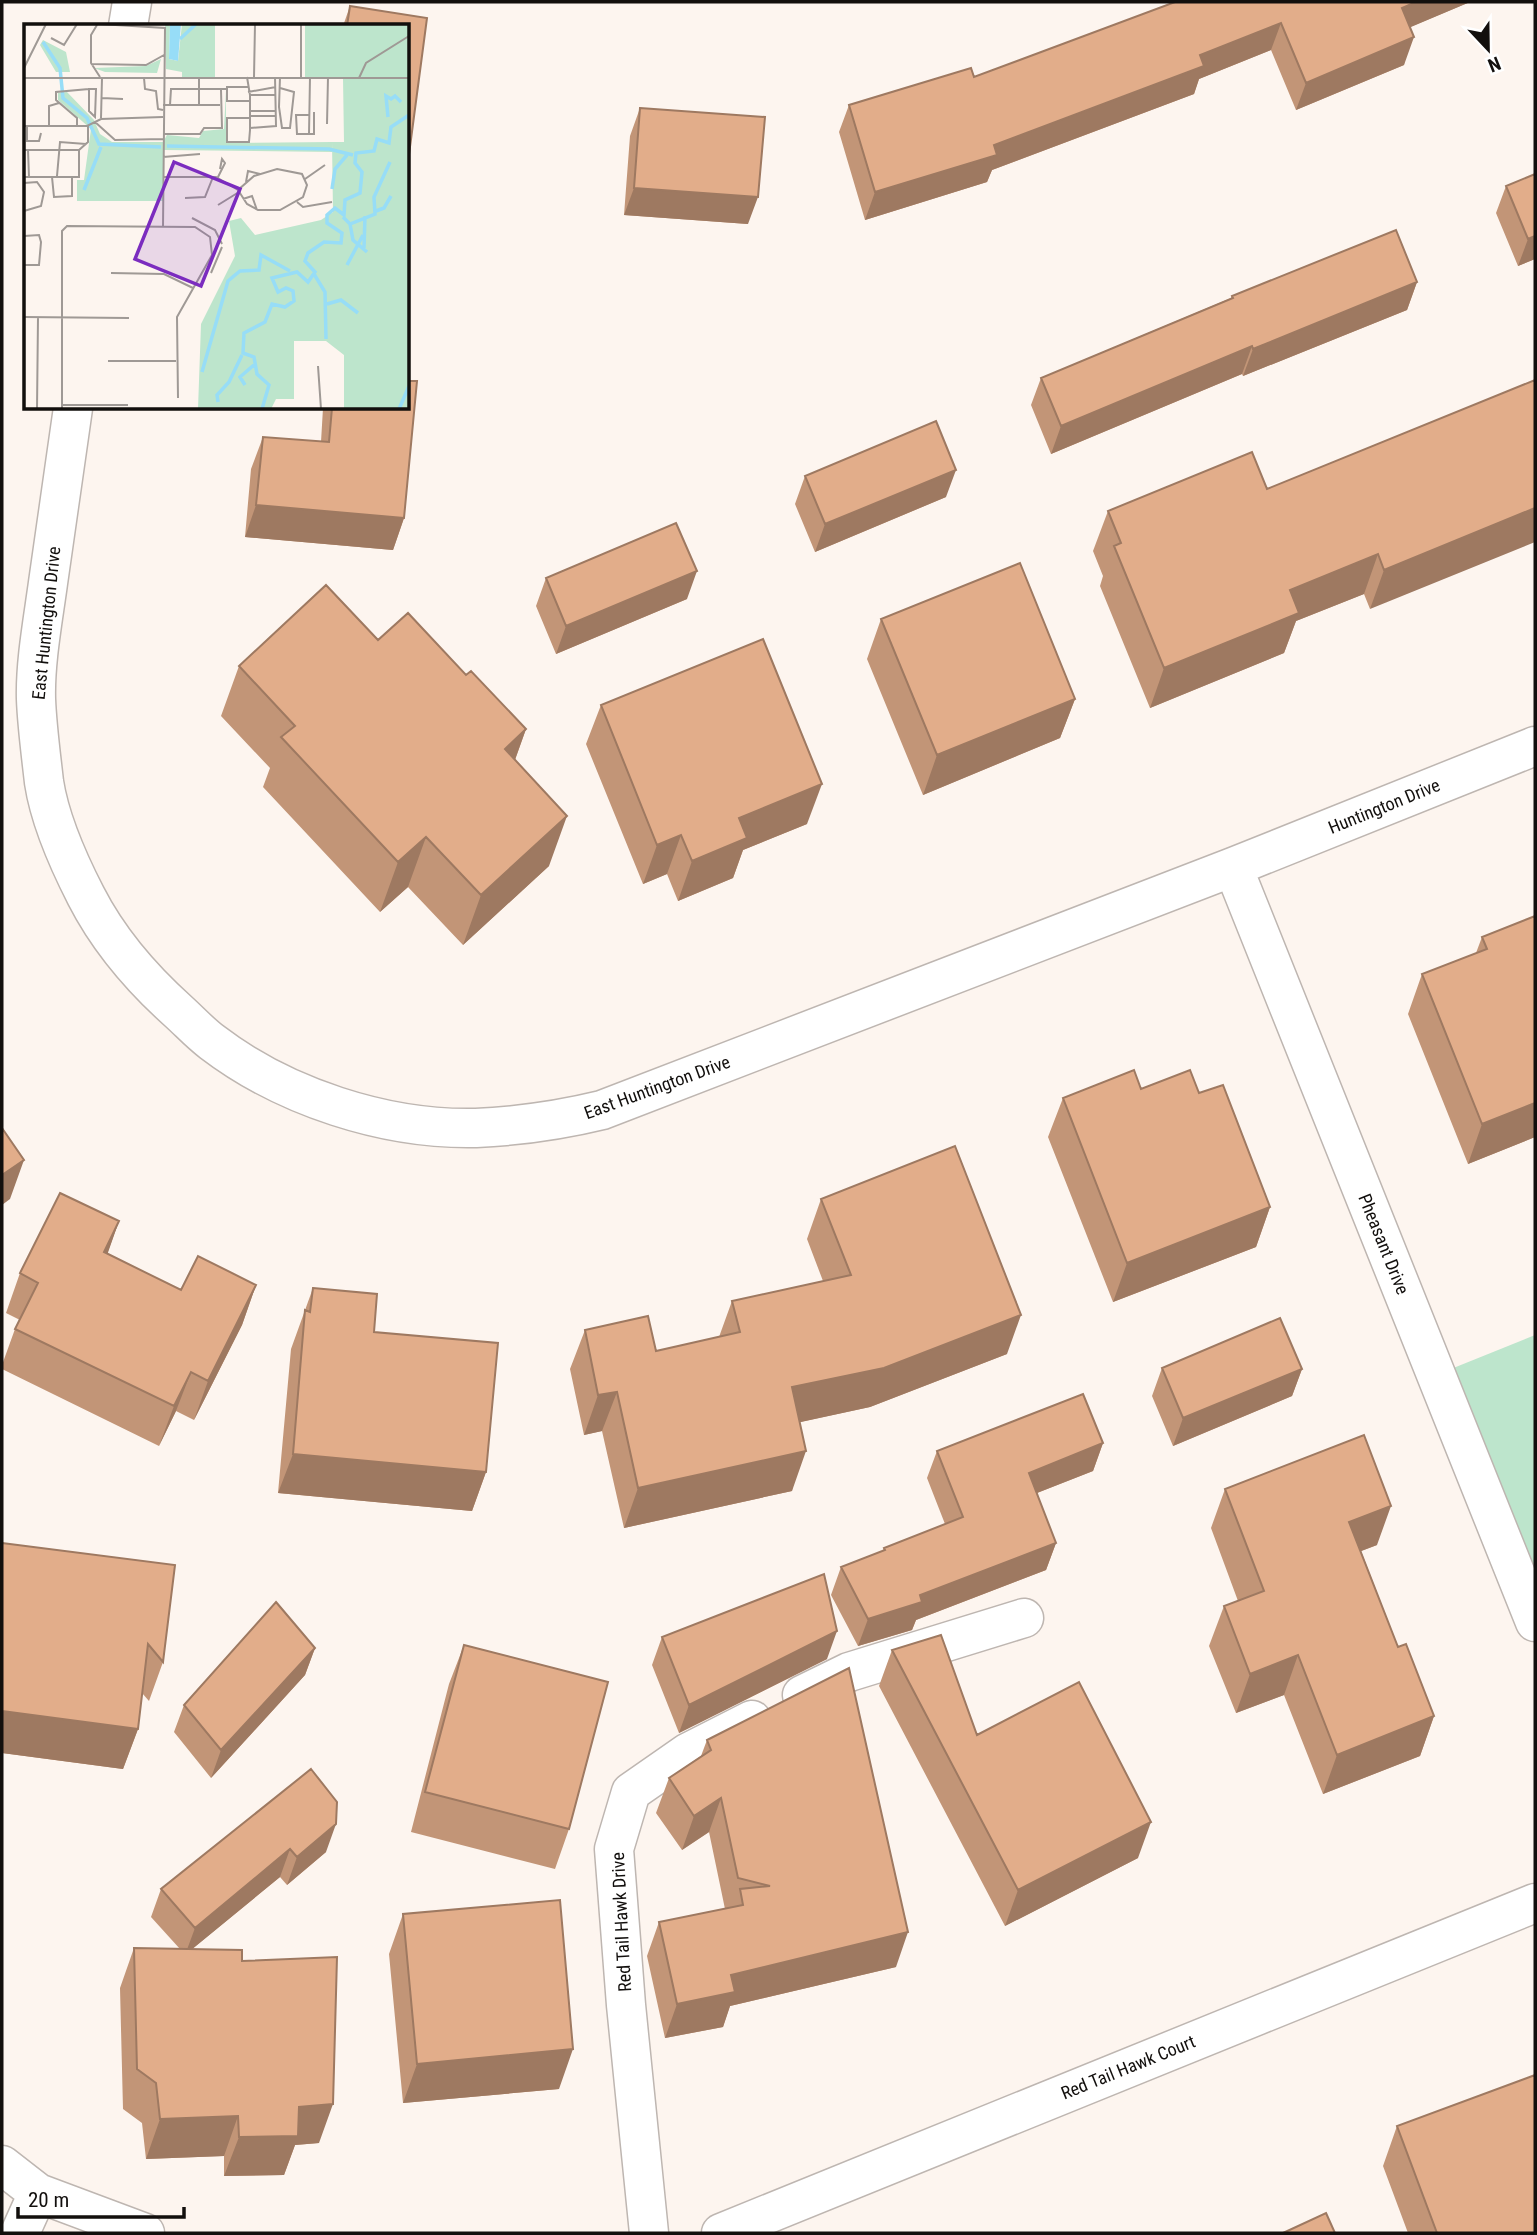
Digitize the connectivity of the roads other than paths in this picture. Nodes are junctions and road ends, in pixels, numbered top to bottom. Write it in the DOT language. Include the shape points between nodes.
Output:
graph roads {
  1 [pos="132,2"];
  2 [pos="128,24"];
  3 [pos="73,410"];
  4 [pos="1535,746"];
  5 [pos="1233,867"];
  6 [pos="1024,1618"];
  7 [pos="1535,1622"];
  8 [pos="1535,1903"];
  9 [pos="2,2165"];
  10 [pos="38,2193"];
  11 [pos="20,2233"];
  12 [pos="145,2233"];
  13 [pos="649,2233"];
  14 [pos="721,2233"];
  1 -- 2 [label="street"];
  3 -- 5 [label="street, East Huntington Drive" via="36,698 45,785 55,824 95,912 146,983 211,1042 296,1090 342,1108 438,1126 477,1128 577,1116"];
  4 -- 5 [label="street, Huntington Drive"];
  5 -- 7 [label="street, Pheasant Drive"];
  6 -- 13 [label="street, Red Tail Hawk Drive" via="849,1672 687,1753 631,1792 614,1849"];
  8 -- 14 [label="street, Red Tail Hawk Court"];
  9 -- 10 [label="street"];
  10 -- 11 [label="street"];
  10 -- 12 [label="street"];
}
